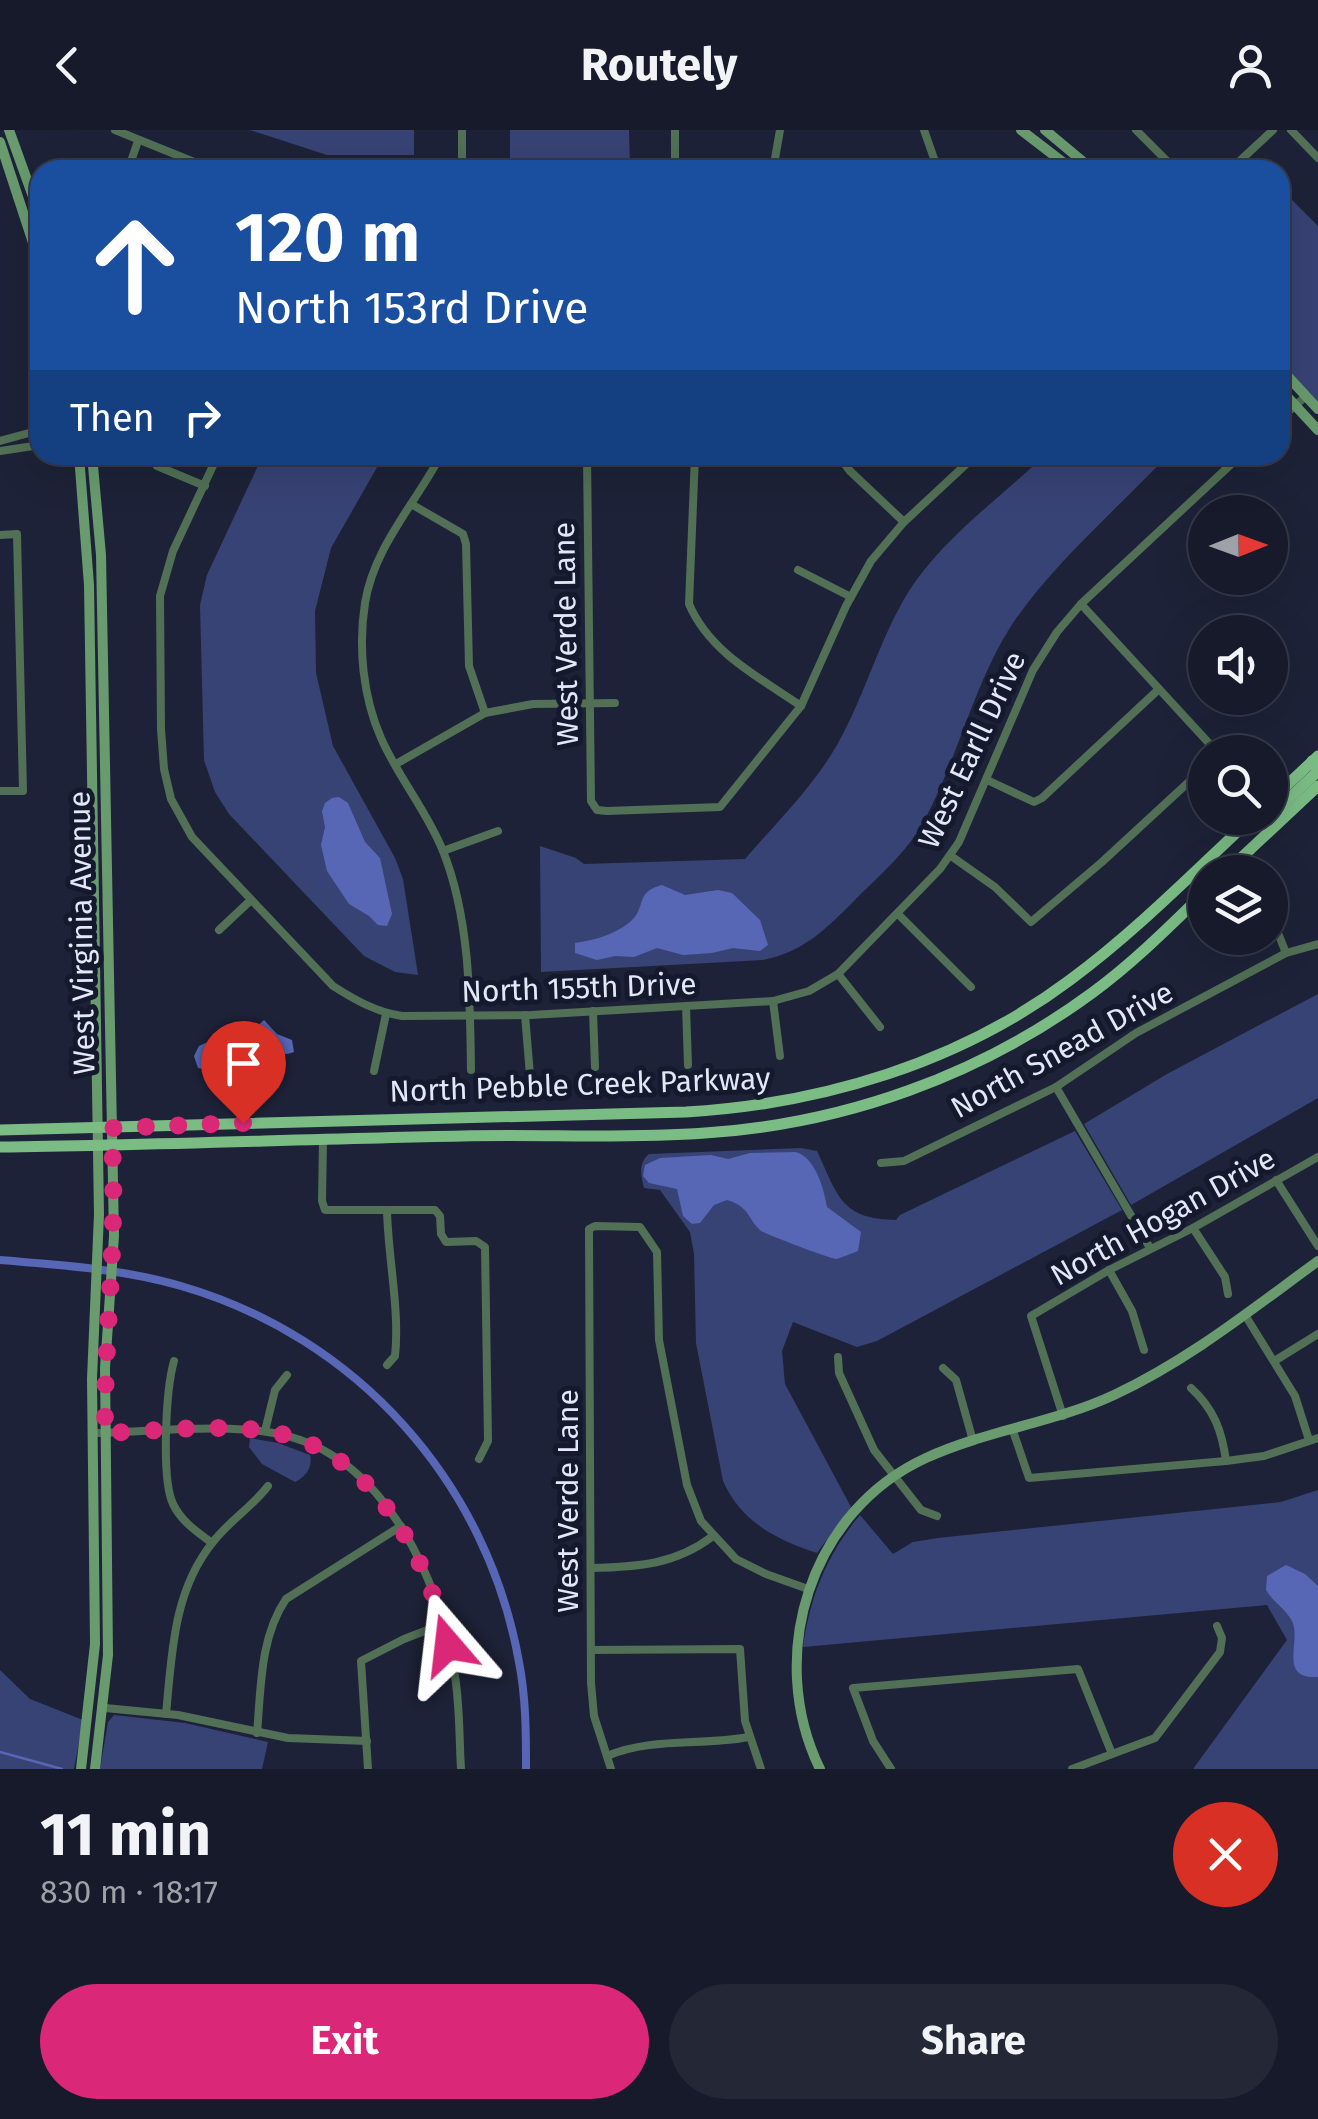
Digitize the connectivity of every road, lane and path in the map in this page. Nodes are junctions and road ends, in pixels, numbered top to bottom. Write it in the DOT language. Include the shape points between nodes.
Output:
graph roads {
  1 [pos="9,130"];
  2 [pos="115,130"];
  3 [pos="462,130"];
  4 [pos="675,130"];
  5 [pos="780,130"];
  6 [pos="924,130"];
  7 [pos="1022,130"];
  8 [pos="1045,130"];
  9 [pos="1136,130"];
  10 [pos="1273,130"];
  11 [pos="1291,130"];
  12 [pos="138,141"];
  13 [pos="0,142"];
  14 [pos="1318,158"];
  15 [pos="131,160"];
  16 [pos="188,160"];
  17 [pos="462,160"];
  18 [pos="675,160"];
  19 [pos="775,160"];
  20 [pos="934,160"];
  21 [pos="1060,160"];
  22 [pos="1081,160"];
  23 [pos="1166,160"];
  24 [pos="1241,160"];
  25 [pos="30,188"];
  26 [pos="30,234"];
  27 [pos="1290,379"];
  28 [pos="1306,396"];
  29 [pos="1290,399"];
  30 [pos="1296,406"];
  31 [pos="1318,409"];
  32 [pos="1290,411"];
  33 [pos="1318,430"];
  34 [pos="30,432"];
  35 [pos="27,433"];
  36 [pos="0,441"];
  37 [pos="30,447"];
  38 [pos="0,451"];
  39 [pos="80,465"];
  40 [pos="93,465"];
  41 [pos="213,465"];
  42 [pos="435,465"];
  43 [pos="586,465"];
  44 [pos="694,465"];
  45 [pos="845,465"];
  46 [pos="965,465"];
  47 [pos="1231,465"];
  48 [pos="156,466"];
  49 [pos="204,486"];
  50 [pos="411,504"];
  51 [pos="904,522"];
  52 [pos="0,536"];
  53 [pos="798,570"];
  54 [pos="851,597"];
  55 [pos="1080,604"];
  56 [pos="1159,689"];
  57 [pos="589,703"];
  58 [pos="615,703"];
  59 [pos="801,706"];
  60 [pos="485,713"];
  61 [pos="1201,735"];
  62 [pos="1315,758"];
  63 [pos="396,764"];
  64 [pos="987,780"];
  65 [pos="1188,783"];
  66 [pos="1288,784"];
  67 [pos="1318,786"];
  68 [pos="0,791"];
  69 [pos="1288,799"];
  70 [pos="1288,814"];
  71 [pos="498,830"];
  72 [pos="1234,835"];
  73 [pos="1265,835"];
  74 [pos="443,851"];
  75 [pos="1244,855"];
  76 [pos="951,856"];
  77 [pos="251,900"];
  78 [pos="1188,907"];
  79 [pos="898,914"];
  80 [pos="219,930"];
  81 [pos="1318,944"];
  82 [pos="1288,952"];
  83 [pos="1282,955"];
  84 [pos="838,974"];
  85 [pos="971,986"];
  86 [pos="773,1001"];
  87 [pos="686,1006"];
  88 [pos="593,1011"];
  89 [pos="386,1014"];
  90 [pos="526,1014"];
  91 [pos="470,1015"];
  92 [pos="880,1027"];
  93 [pos="780,1056"];
  94 [pos="688,1066"];
  95 [pos="595,1067"];
  96 [pos="471,1070"];
  97 [pos="374,1071"];
  98 [pos="531,1086"];
  99 [pos="1056,1087"];
  100 [pos="532,1114"];
  101 [pos="322,1121"];
  102 [pos="104,1128"];
  103 [pos="0,1130"];
  104 [pos="532,1135"];
  105 [pos="323,1140"];
  106 [pos="98,1146"];
  107 [pos="112,1146"];
  108 [pos="0,1147"];
  109 [pos="1318,1157"];
  110 [pos="880,1163"];
  111 [pos="1276,1180"];
  112 [pos="387,1210"];
  113 [pos="1192,1228"];
  114 [pos="1318,1246"];
  115 [pos="1150,1248"];
  116 [pos="1318,1261"];
  117 [pos="1108,1270"];
  118 [pos="1228,1294"];
  119 [pos="1244,1314"];
  120 [pos="1318,1334"];
  121 [pos="1144,1350"];
  122 [pos="838,1357"];
  123 [pos="1276,1360"];
  124 [pos="174,1362"];
  125 [pos="387,1364"];
  126 [pos="943,1368"];
  127 [pos="287,1375"];
  128 [pos="1192,1388"];
  129 [pos="1063,1416"];
  130 [pos="167,1431"];
  131 [pos="265,1431"];
  132 [pos="1013,1431"];
  133 [pos="92,1433"];
  134 [pos="105,1433"];
  135 [pos="1313,1439"];
  136 [pos="972,1442"];
  137 [pos="479,1459"];
  138 [pos="1226,1461"];
  139 [pos="895,1477"];
  140 [pos="268,1486"];
  141 [pos="936,1516"];
  142 [pos="401,1526"];
  143 [pos="713,1536"];
  144 [pos="212,1543"];
  145 [pos="591,1568"];
  146 [pos="808,1589"];
  147 [pos="443,1624"];
  148 [pos="1217,1626"];
  149 [pos="592,1650"];
  150 [pos="105,1708"];
  151 [pos="166,1714"];
  152 [pos="257,1733"];
  153 [pos="749,1738"];
  154 [pos="367,1741"];
  155 [pos="1112,1754"];
  156 [pos="606,1756"];
  157 [pos="96,1763"];
  158 [pos="81,1769"];
  159 [pos="368,1769"];
  160 [pos="461,1769"];
  161 [pos="611,1769"];
  162 [pos="761,1769"];
  163 [pos="820,1769"];
  164 [pos="891,1769"];
  165 [pos="1072,1769"];
  1 -- 25 [label="main road"];
  2 -- 12 [label="street"];
  3 -- 17 [label="street"];
  4 -- 18 [label="street"];
  5 -- 19 [label="street"];
  6 -- 20 [label="street"];
  7 -- 21 [label="main road"];
  8 -- 22 [label="main road"];
  9 -- 23 [label="street"];
  10 -- 24 [label="street"];
  11 -- 14 [label="street"];
  12 -- 15 [label="street"];
  12 -- 16 [label="street"];
  13 -- 26 [label="main road"];
  27 -- 28 [label="main road"];
  28 -- 30 [label="street"];
  28 -- 31 [label="main road"];
  29 -- 30 [label="main road"];
  30 -- 32 [label="street"];
  30 -- 33 [label="main road"];
  34 -- 35 [label="street"];
  35 -- 36 [label="street"];
  35 -- 37 [label="street"];
  37 -- 38 [label="street"];
  39 -- 102 [label="main road, West Virginia Avenue"];
  40 -- 102 [label="main road, West Virginia Avenue" via="102,566"];
  41 -- 49 [label="street"];
  42 -- 50 [label="street"];
  43 -- 57 [label="street, West Verde Lane"];
  44 -- 59 [label="street" via="688,592 698,624 712,643"];
  45 -- 51 [label="street"];
  46 -- 51 [label="street"];
  47 -- 55 [label="street, West Earll Drive"];
  48 -- 49 [label="street"];
  49 -- 77 [label="street" via="160,596 164,769 192,837"];
  50 -- 60 [label="street" via="462,534 466,544 469,666"];
  50 -- 63 [label="street" via="375,567 362,652 371,712"];
  51 -- 54 [label="street"];
  52 -- 68 [label="street" via="16,534 23,790"];
  53 -- 54 [label="street"];
  54 -- 59 [label="street"];
  55 -- 56 [label="street"];
  55 -- 64 [label="street, West Earll Drive" via="1033,670"];
  56 -- 61 [label="street"];
  56 -- 64 [label="street" via="1042,798 1034,802"];
  57 -- 58 [label="street"];
  57 -- 59 [label="street, West Verde Lane" via="591,801 597,810 720,807"];
  57 -- 60 [label="street"];
  60 -- 63 [label="street"];
  62 -- 66 [label="main road"];
  62 -- 69 [label="main road" via="1316,773"];
  63 -- 74 [label="street"];
  64 -- 76 [label="street, West Earll Drive"];
  65 -- 76 [label="street" via="1030,922 996,886"];
  67 -- 70 [label="main road"];
  71 -- 74 [label="street"];
  72 -- 100 [label="main road, North Pebble Creek Parkway" via="1069,982 931,1059 762,1106"];
  73 -- 75 [label="main road"];
  74 -- 91 [label="street" via="467,960"];
  76 -- 79 [label="street, West Earll Drive"];
  77 -- 80 [label="street"];
  77 -- 89 [label="street" via="333,986"];
  78 -- 104 [label="main road, North Pebble Creek Parkway" via="1094,992 1051,1020 1006,1048 878,1102 725,1132"];
  79 -- 84 [label="street, West Earll Drive"];
  79 -- 85 [label="street"];
  81 -- 82 [label="street, North Snead Drive"];
  83 -- 99 [label="street, North Snead Drive" via="1136,1033"];
  84 -- 86 [label="street, West Earll Drive"];
  84 -- 92 [label="street"];
  86 -- 87 [label="street, North 155th Drive"];
  86 -- 93 [label="street"];
  87 -- 88 [label="street, North 155th Drive"];
  87 -- 94 [label="street"];
  88 -- 90 [label="street, North 155th Drive"];
  88 -- 95 [label="street"];
  89 -- 91 [label="street, North 155th Drive"];
  89 -- 97 [label="street"];
  90 -- 91 [label="street, North 155th Drive"];
  90 -- 98 [label="street"];
  91 -- 96 [label="street"];
  99 -- 110 [label="street, North Snead Drive" via="904,1161"];
  99 -- 115 [label="street"];
  100 -- 101 [label="main road, North Pebble Creek Parkway"];
  100 -- 104 [label="main road"];
  101 -- 102 [label="main road, North Pebble Creek Parkway"];
  101 -- 105 [label="main road"];
  102 -- 103 [label="main road, North Pebble Creek Parkway"];
  102 -- 106 [label="main road, West Virginia Avenue"];
  102 -- 107 [label="main road, West Virginia Avenue"];
  104 -- 105 [label="main road, North Pebble Creek Parkway"];
  105 -- 107 [label="main road, North Pebble Creek Parkway"];
  105 -- 112 [label="street" via="325,1210"];
  106 -- 107 [label="main road, North Pebble Creek Parkway"];
  106 -- 108 [label="main road, North Pebble Creek Parkway"];
  106 -- 133 [label="main road, West Virginia Avenue"];
  107 -- 134 [label="main road, West Virginia Avenue"];
  109 -- 111 [label="street, North Hogan Drive"];
  111 -- 113 [label="street, North Hogan Drive"];
  111 -- 114 [label="street"];
  112 -- 125 [label="street" via="396,1336 395,1356"];
  112 -- 137 [label="street" via="438,1212 446,1242 481,1243 487,1257 488,1441"];
  113 -- 115 [label="street, North Hogan Drive"];
  113 -- 118 [label="street" via="1225,1277"];
  115 -- 117 [label="street, North Hogan Drive"];
  116 -- 119 [label="main road"];
  117 -- 121 [label="street" via="1132,1311"];
  117 -- 129 [label="street, North Hogan Drive" via="1031,1316"];
  119 -- 123 [label="street"];
  119 -- 129 [label="main road" via="1165,1368"];
  120 -- 123 [label="street"];
  122 -- 139 [label="street" via="874,1450"];
  123 -- 135 [label="street"];
  124 -- 130 [label="street"];
  126 -- 136 [label="street" via="956,1380"];
  127 -- 131 [label="street" via="275,1390"];
  128 -- 138 [label="street" via="1222,1433"];
  129 -- 132 [label="main road"];
  130 -- 131 [label="street"];
  130 -- 134 [label="street"];
  130 -- 144 [label="street" via="172,1502"];
  131 -- 142 [label="street" via="331,1454"];
  132 -- 136 [label="main road"];
  132 -- 138 [label="street" via="1029,1478"];
  133 -- 134 [label="street"];
  133 -- 158 [label="main road, West Virginia Avenue" via="96,1644"];
  134 -- 150 [label="main road, West Virginia Avenue"];
  135 -- 138 [label="street"];
  136 -- 139 [label="main road"];
  139 -- 141 [label="street" via="921,1510"];
  139 -- 146 [label="main road" via="852,1514"];
  140 -- 144 [label="street"];
  142 -- 147 [label="street"];
  142 -- 152 [label="street" via="286,1599 276,1613"];
  143 -- 145 [label="street" via="658,1564"];
  143 -- 145 [label="street, West Verde Lane" via="687,1485 659,1340 658,1252 640,1227 596,1226 589,1229"];
  143 -- 146 [label="street" via="736,1558"];
  144 -- 151 [label="street" via="180,1604"];
  145 -- 149 [label="street, West Verde Lane"];
  146 -- 163 [label="main road" via="795,1670 802,1719"];
  147 -- 154 [label="street" via="360,1661"];
  147 -- 160 [label="street" via="458,1696"];
  148 -- 155 [label="street" via="1220,1652 1168,1725 1155,1738"];
  149 -- 153 [label="street" via="740,1649"];
  149 -- 156 [label="street, West Verde Lane" via="594,1716"];
  150 -- 151 [label="street"];
  150 -- 157 [label="main road, West Virginia Avenue"];
  151 -- 152 [label="street"];
  152 -- 154 [label="street"];
  153 -- 156 [label="street" via="658,1743"];
  153 -- 162 [label="street"];
  154 -- 159 [label="street"];
  155 -- 164 [label="street" via="1078,1669 854,1688"];
  155 -- 165 [label="street"];
  156 -- 161 [label="street, West Verde Lane"];
}
